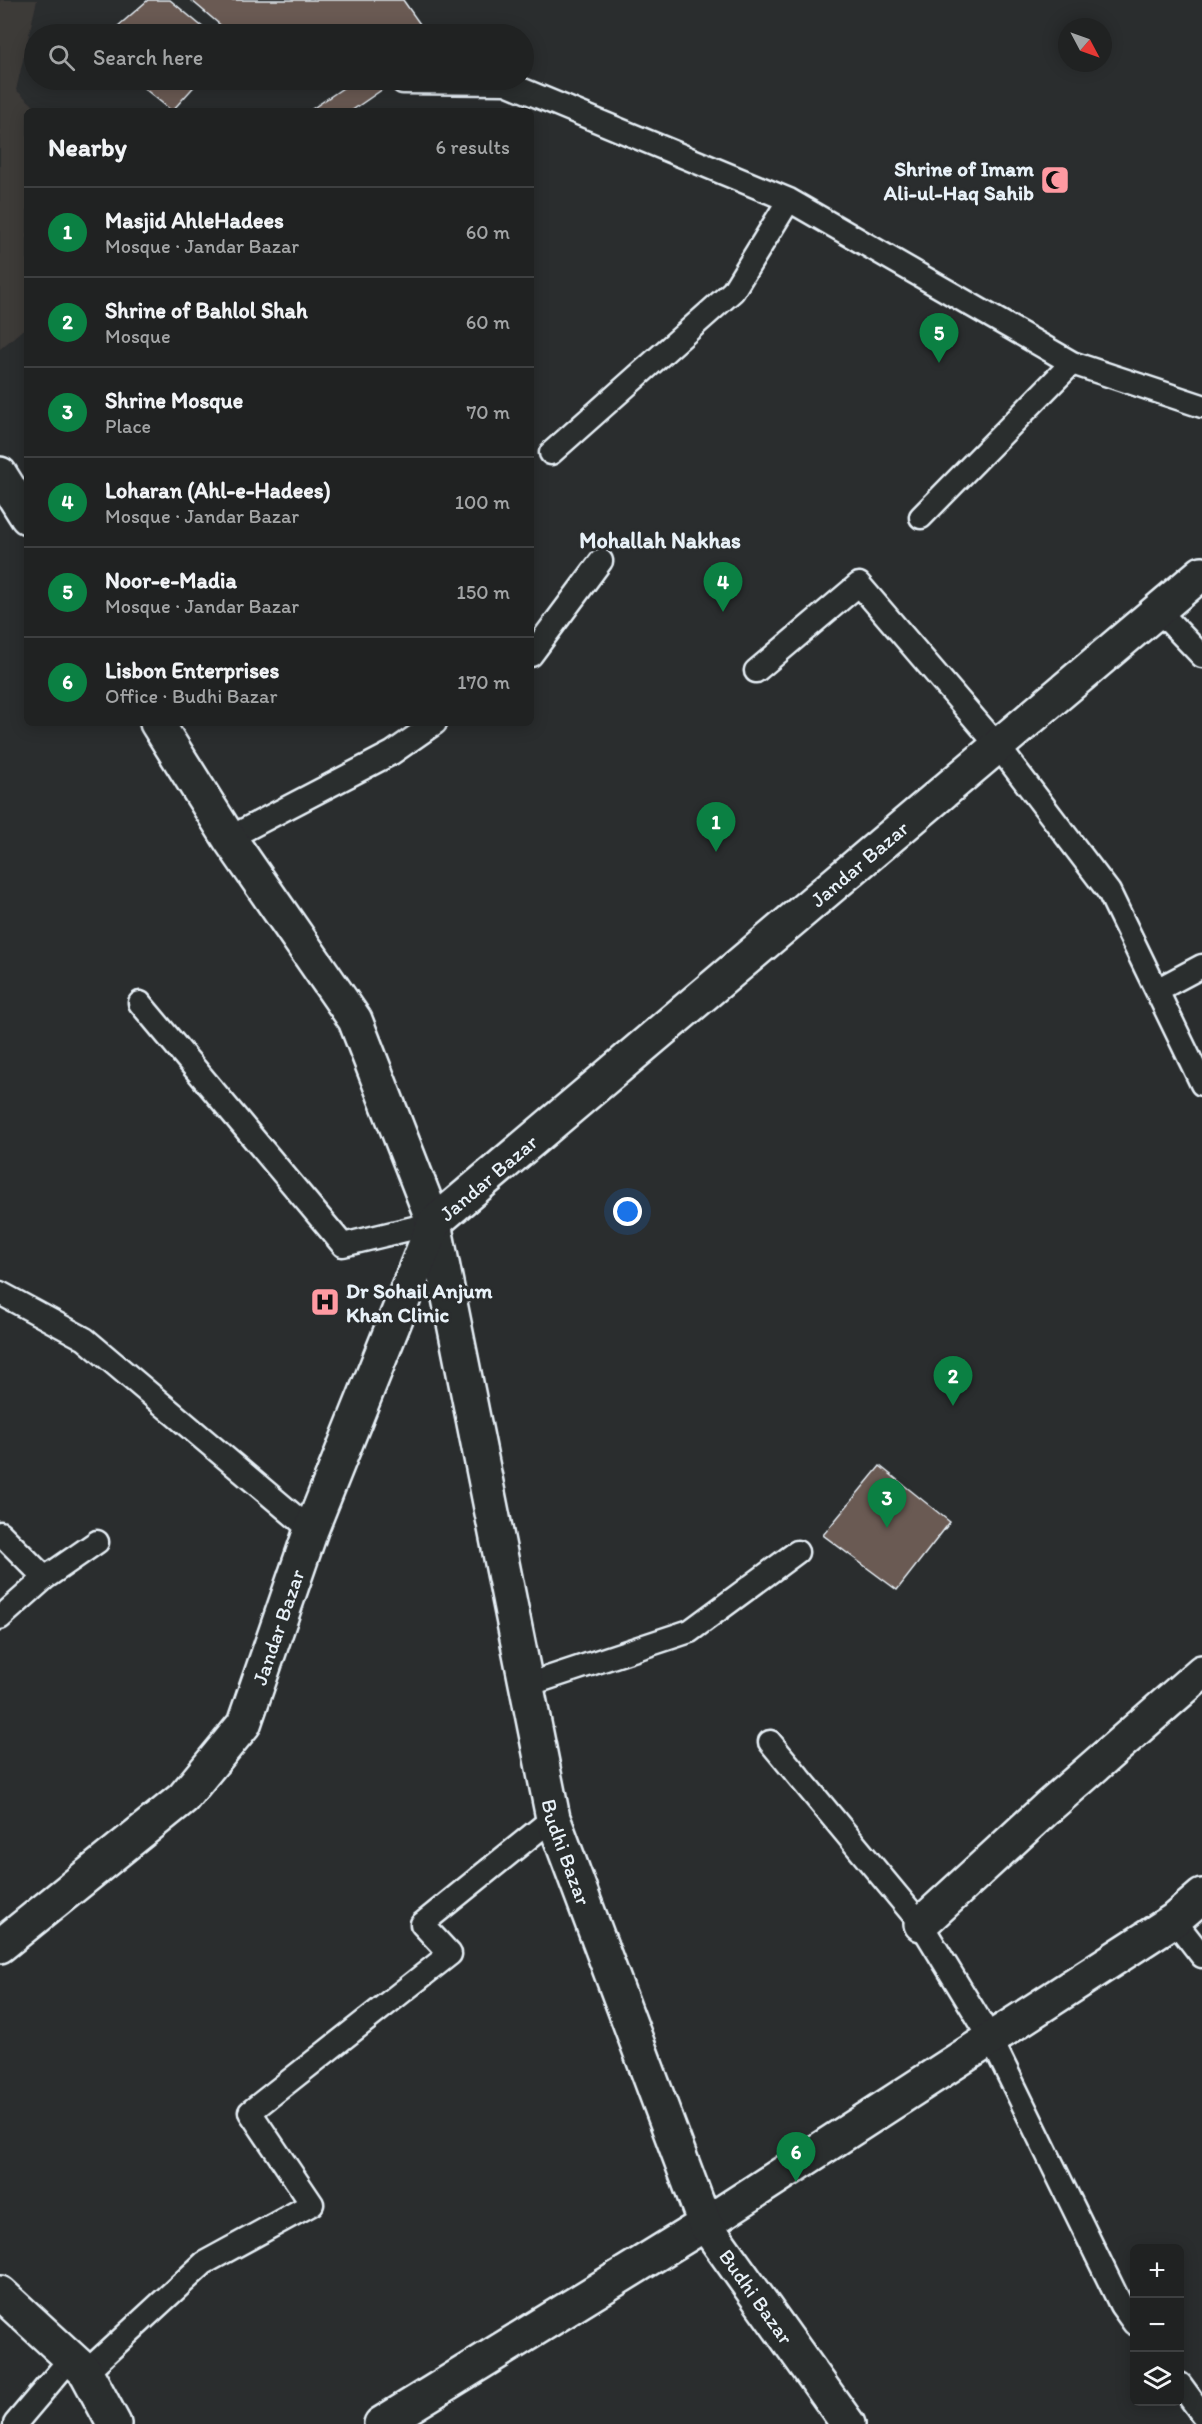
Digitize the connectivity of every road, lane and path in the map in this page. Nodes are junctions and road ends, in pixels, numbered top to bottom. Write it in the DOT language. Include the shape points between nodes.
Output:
graph roads {
  1 [pos="523,90"];
  2 [pos="789,200"];
  3 [pos="1072,363"];
  4 [pos="1202,406"];
  5 [pos="550,453"];
  6 [pos="0,474"];
  7 [pos="24,512"];
  8 [pos="921,517"];
  9 [pos="601,561"];
  10 [pos="1202,573"];
  11 [pos="1158,610"];
  12 [pos="534,651"];
  13 [pos="1202,656"];
  14 [pos="756,671"];
  15 [pos="159,726"];
  16 [pos="431,726"];
  17 [pos="998,746"];
  18 [pos="230,838"];
  19 [pos="1202,966"];
  20 [pos="1156,990"];
  21 [pos="140,1003"];
  22 [pos="1202,1084"];
  23 [pos="434,1223"];
  24 [pos="0,1293"];
  25 [pos="311,1530"];
  26 [pos="0,1533"];
  27 [pos="97,1542"];
  28 [pos="796,1552"];
  29 [pos="45,1578"];
  30 [pos="0,1618"];
  31 [pos="1202,1672"];
  32 [pos="527,1685"];
  33 [pos="770,1742"];
  34 [pos="553,1818"];
  35 [pos="1202,1896"];
  36 [pos="1174,1920"];
  37 [pos="921,1924"];
  38 [pos="3,1939"];
  39 [pos="1202,1956"];
  40 [pos="991,2038"];
  41 [pos="705,2224"];
  42 [pos="0,2293"];
  43 [pos="1130,2317"];
  44 [pos="79,2365"];
  45 [pos="1184,2391"];
  46 [pos="1202,2414"];
  47 [pos="15,2424"];
  48 [pos="114,2424"];
  49 [pos="381,2424"];
  50 [pos="848,2424"];
  1 -- 2 [label="lane"];
  2 -- 3 [label="lane"];
  2 -- 5 [label="lane" via="733,291"];
  3 -- 4 [label="lane"];
  3 -- 8 [label="lane"];
  6 -- 7 [label="street"];
  9 -- 12 [label="lane"];
  10 -- 11 [label="street, Jandar Bazar"];
  11 -- 13 [label="lane"];
  11 -- 17 [label="street, Jandar Bazar"];
  14 -- 17 [label="lane" via="859,584"];
  15 -- 18 [label="street, Budhi Bazar"];
  16 -- 18 [label="lane" via="392,753"];
  17 -- 20 [label="lane" via="1109,892"];
  17 -- 23 [label="street, Jandar Bazar"];
  18 -- 23 [label="street, Budhi Bazar" via="355,1020"];
  19 -- 20 [label="lane"];
  20 -- 22 [label="lane"];
  21 -- 23 [label="lane" via="343,1245"];
  23 -- 25 [label="street, Jandar Bazar"];
  23 -- 32 [label="street, Budhi Bazar"];
  24 -- 25 [label="lane" via="85,1339"];
  25 -- 38 [label="street, Jandar Bazar" via="244,1724 183,1798"];
  26 -- 29 [label="lane"];
  27 -- 29 [label="lane"];
  28 -- 32 [label="lane" via="690,1631"];
  29 -- 30 [label="lane"];
  31 -- 37 [label="street"];
  32 -- 34 [label="street, Budhi Bazar"];
  33 -- 37 [label="lane"];
  34 -- 41 [label="street, Budhi Bazar"];
  34 -- 44 [label="lane" via="422,1924 450,1954 250,2112 312,2204 204,2263"];
  35 -- 36 [label="street"];
  36 -- 39 [label="lane"];
  36 -- 40 [label="street"];
  37 -- 40 [label="lane"];
  40 -- 41 [label="street"];
  40 -- 43 [label="lane"];
  41 -- 49 [label="street"];
  41 -- 50 [label="street, Budhi Bazar"];
  42 -- 44 [label="street"];
  44 -- 47 [label="lane"];
  44 -- 48 [label="street"];
  45 -- 46 [label="lane"];
}
